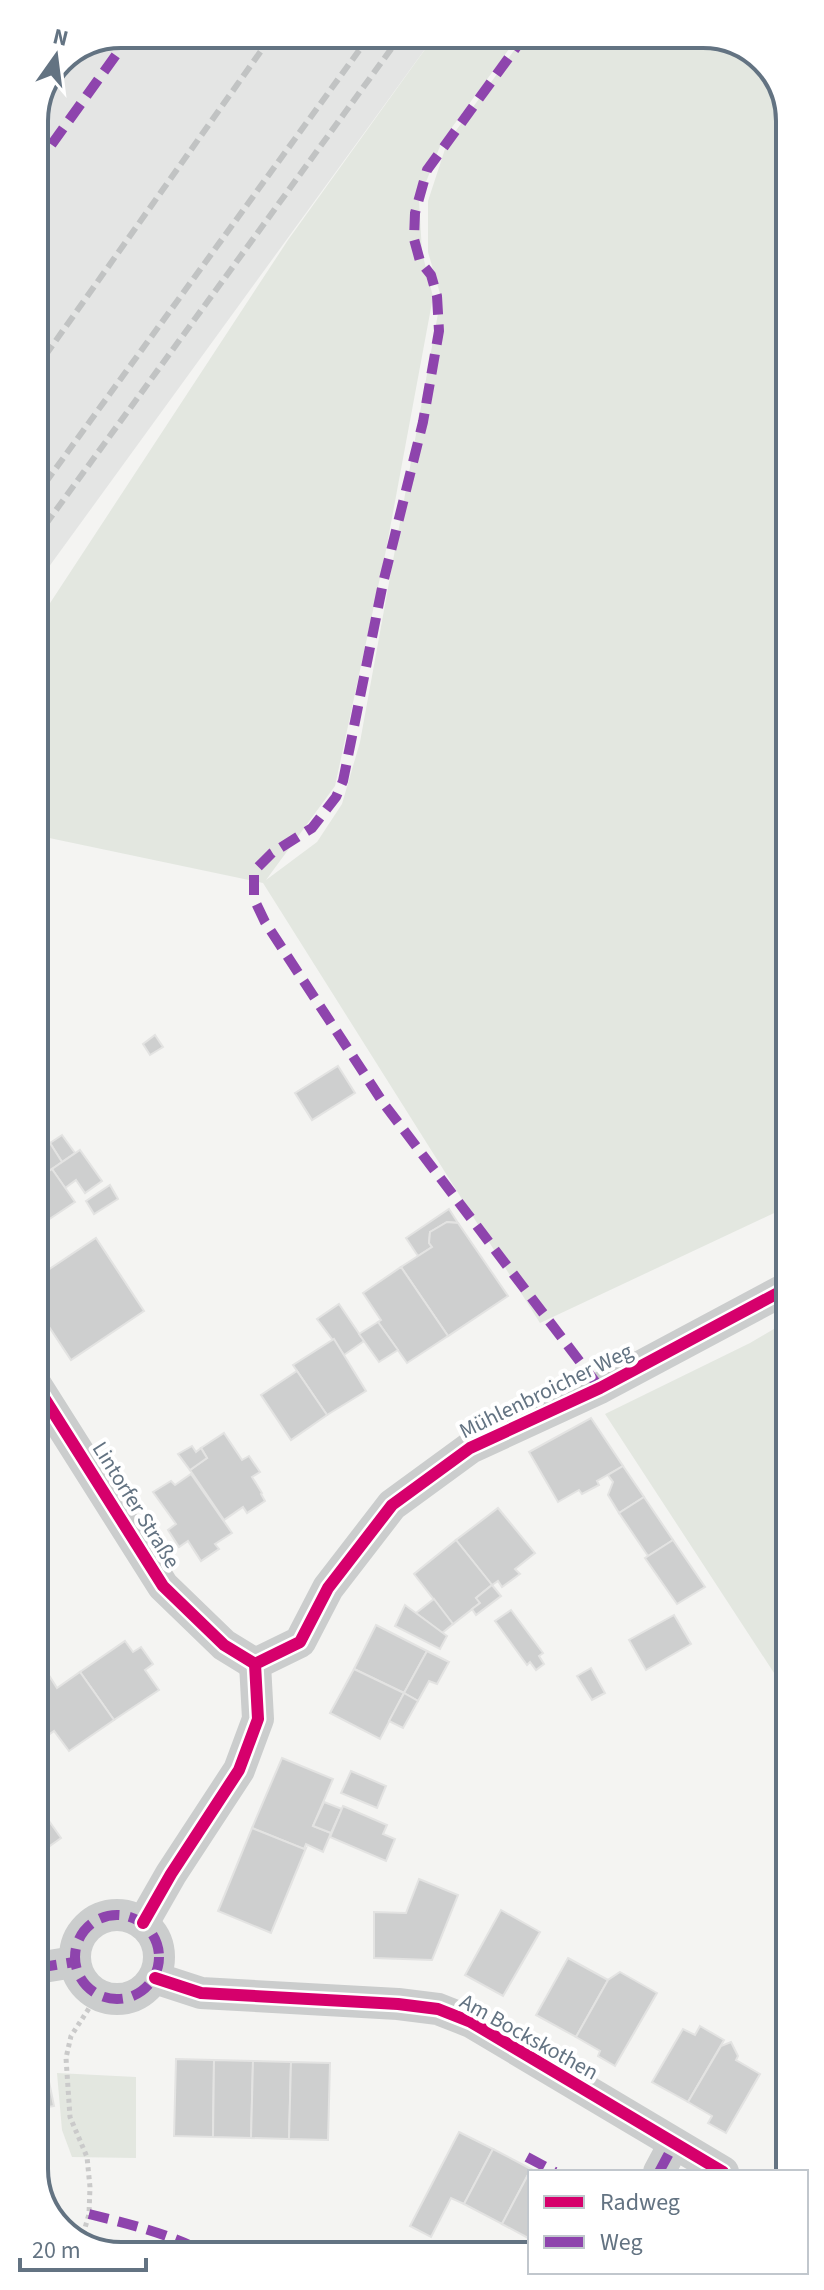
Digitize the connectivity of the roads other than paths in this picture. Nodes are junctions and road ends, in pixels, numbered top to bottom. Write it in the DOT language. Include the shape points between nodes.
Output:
graph roads {
  1 [pos="776,1294"];
  2 [pos="48,1404"];
  3 [pos="255,1664"];
  4 [pos="143,1923"];
  5 [pos="74,1962"];
  6 [pos="48,1966"];
  7 [pos="155,1978"];
  8 [pos="674,2144"];
  9 [pos="660,2170"];
  10 [pos="720,2170"];
  1 -- 3 [label="street, Mühlenbroicher Weg" via="587,1394 470,1448 392,1505 328,1588 300,1642"];
  2 -- 3 [label="street, Lintorfer Straße" via="163,1586 224,1645"];
  3 -- 4 [label="street" via="258,1719 239,1770"];
  4 -- 5 [label="street" via="116,1915 91,1923 81,1933"];
  4 -- 7 [label="street" via="158,1944"];
  5 -- 6 [label="street"];
  5 -- 7 [label="street" via="85,1986 112,2000 126,1999"];
  7 -- 8 [label="street, Am Bockskothen" via="201,1993 438,2009 471,2022"];
  8 -- 9 [label="street"];
  8 -- 10 [label="street, Am Bockskothen"];
}
